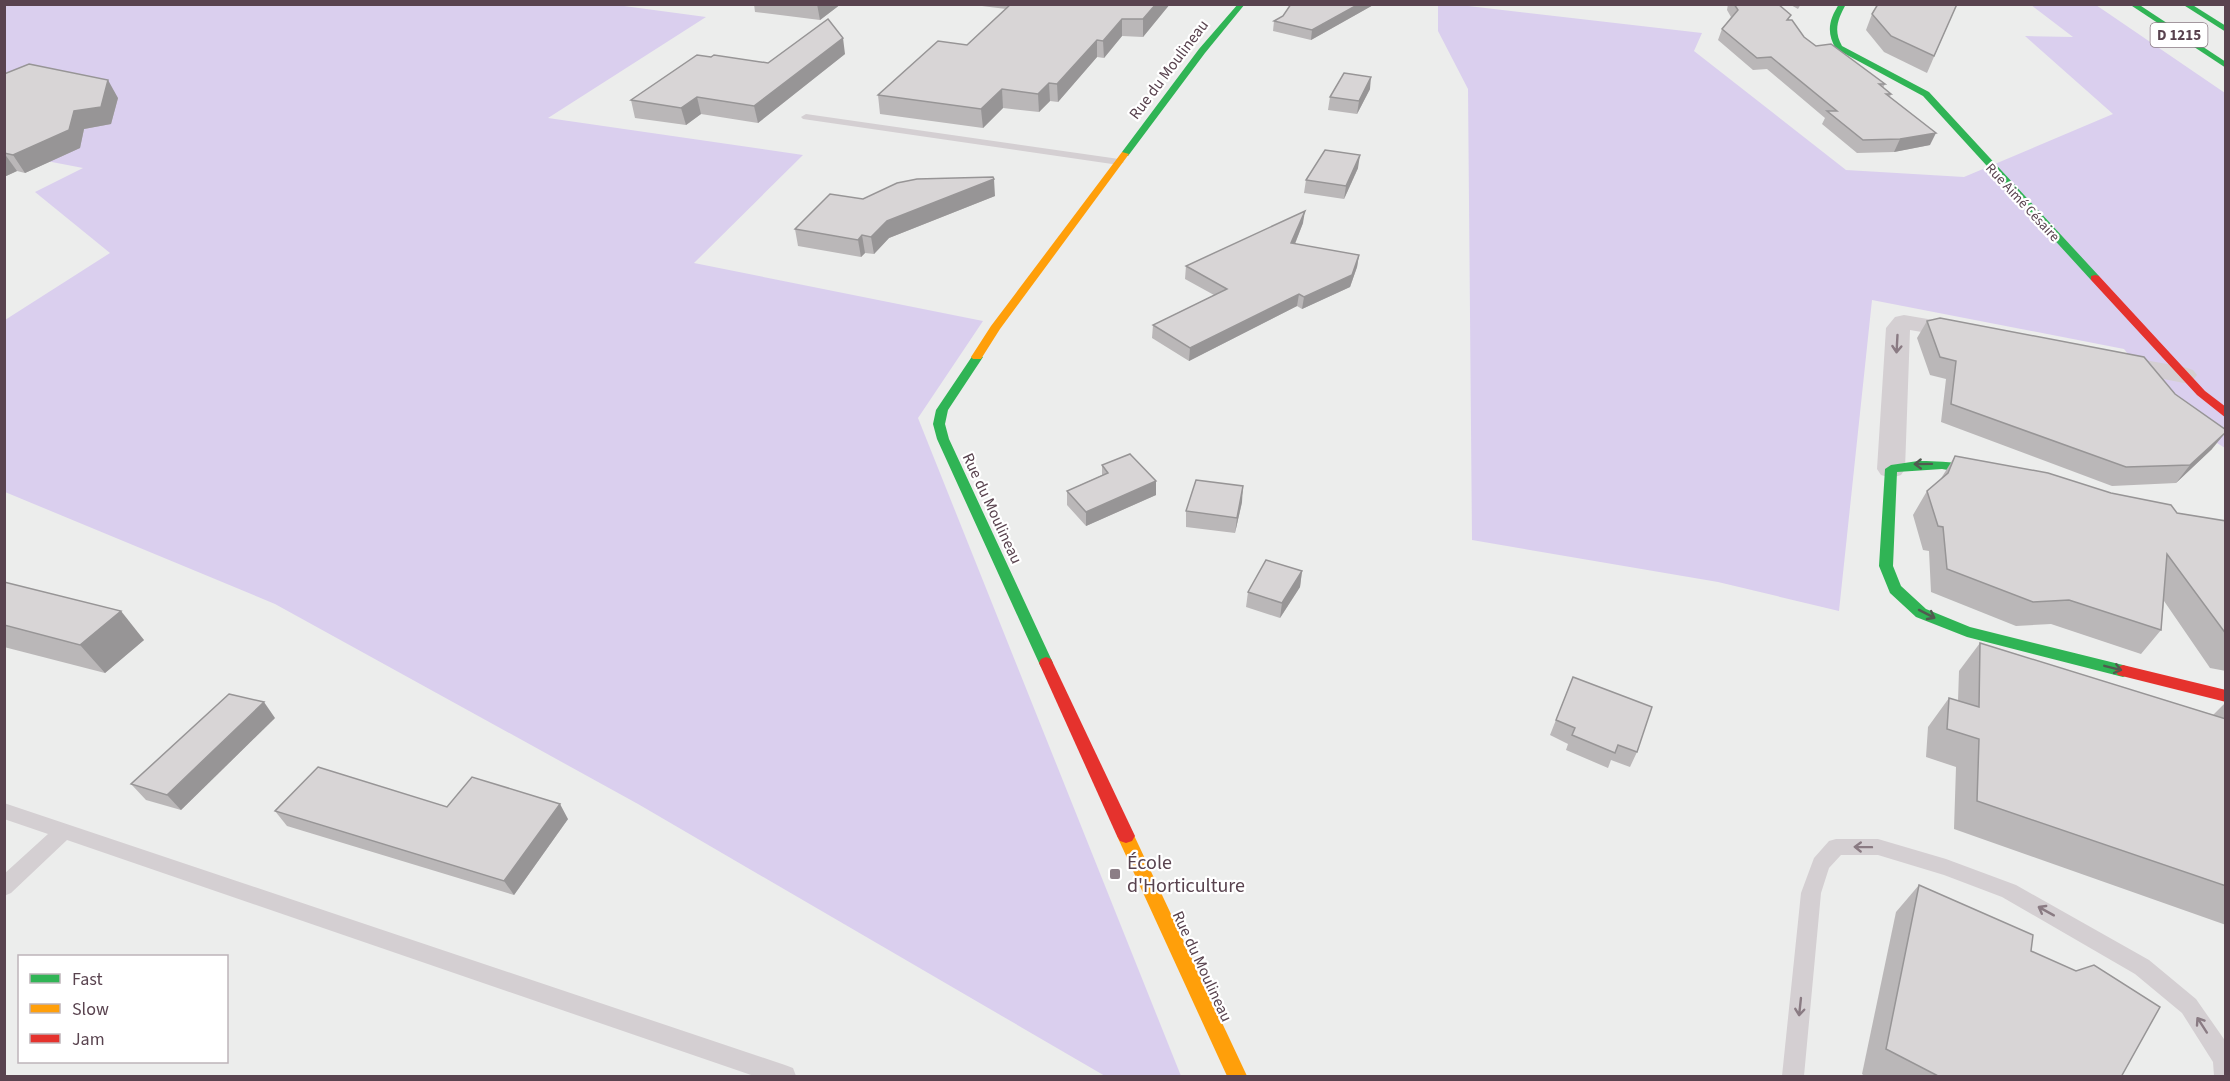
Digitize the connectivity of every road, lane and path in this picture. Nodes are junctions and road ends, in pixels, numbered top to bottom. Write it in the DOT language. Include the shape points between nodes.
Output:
graph roads {
  1 [pos="1242,4"];
  2 [pos="1843,4"];
  3 [pos="2132,4"];
  4 [pos="2185,4"];
  5 [pos="2226,30"];
  6 [pos="2226,66"];
  7 [pos="806,117"];
  8 [pos="1119,162"];
  9 [pos="1986,336"];
  10 [pos="2091,357"];
  11 [pos="2184,375"];
  12 [pos="2226,414"];
  13 [pos="1891,469"];
  14 [pos="2009,477"];
  15 [pos="2226,696"];
  16 [pos="4,811"];
  17 [pos="65,830"];
  18 [pos="4,887"];
  19 [pos="785,1077"];
  20 [pos="1237,1077"];
  21 [pos="1793,1077"];
  22 [pos="2225,1077"];
  1 -- 8 [label="street, Rue du Moulineau" via="1209,41"];
  2 -- 11 [label="street, Rue Aimé Césaire" via="1832,22 1831,34 1839,47 1926,94"];
  3 -- 6 [label="street, D 1215"];
  4 -- 5 [label="street, D 1215"];
  7 -- 8 [label="lane"];
  8 -- 20 [label="street, Rue du Moulineau" via="995,328 942,410 939,424"];
  9 -- 13 [label="street, one-way" via="1904,322 1898,328"];
  10 -- 11 [label="street"];
  11 -- 12 [label="street, Rue Aimé Césaire"];
  14 -- 13 [label="street, one-way" via="1960,466 1920,463"];
  13 -- 15 [label="street, one-way" via="1886,566 1895,590 1921,613 1967,632"];
  16 -- 17 [label="lane"];
  17 -- 18 [label="lane"];
  17 -- 19 [label="lane"];
  22 -- 21 [label="lane, one-way" via="2224,1059 2189,1006 2142,967 2008,891 1878,847 1836,847 1821,864 1811,893"];
}
